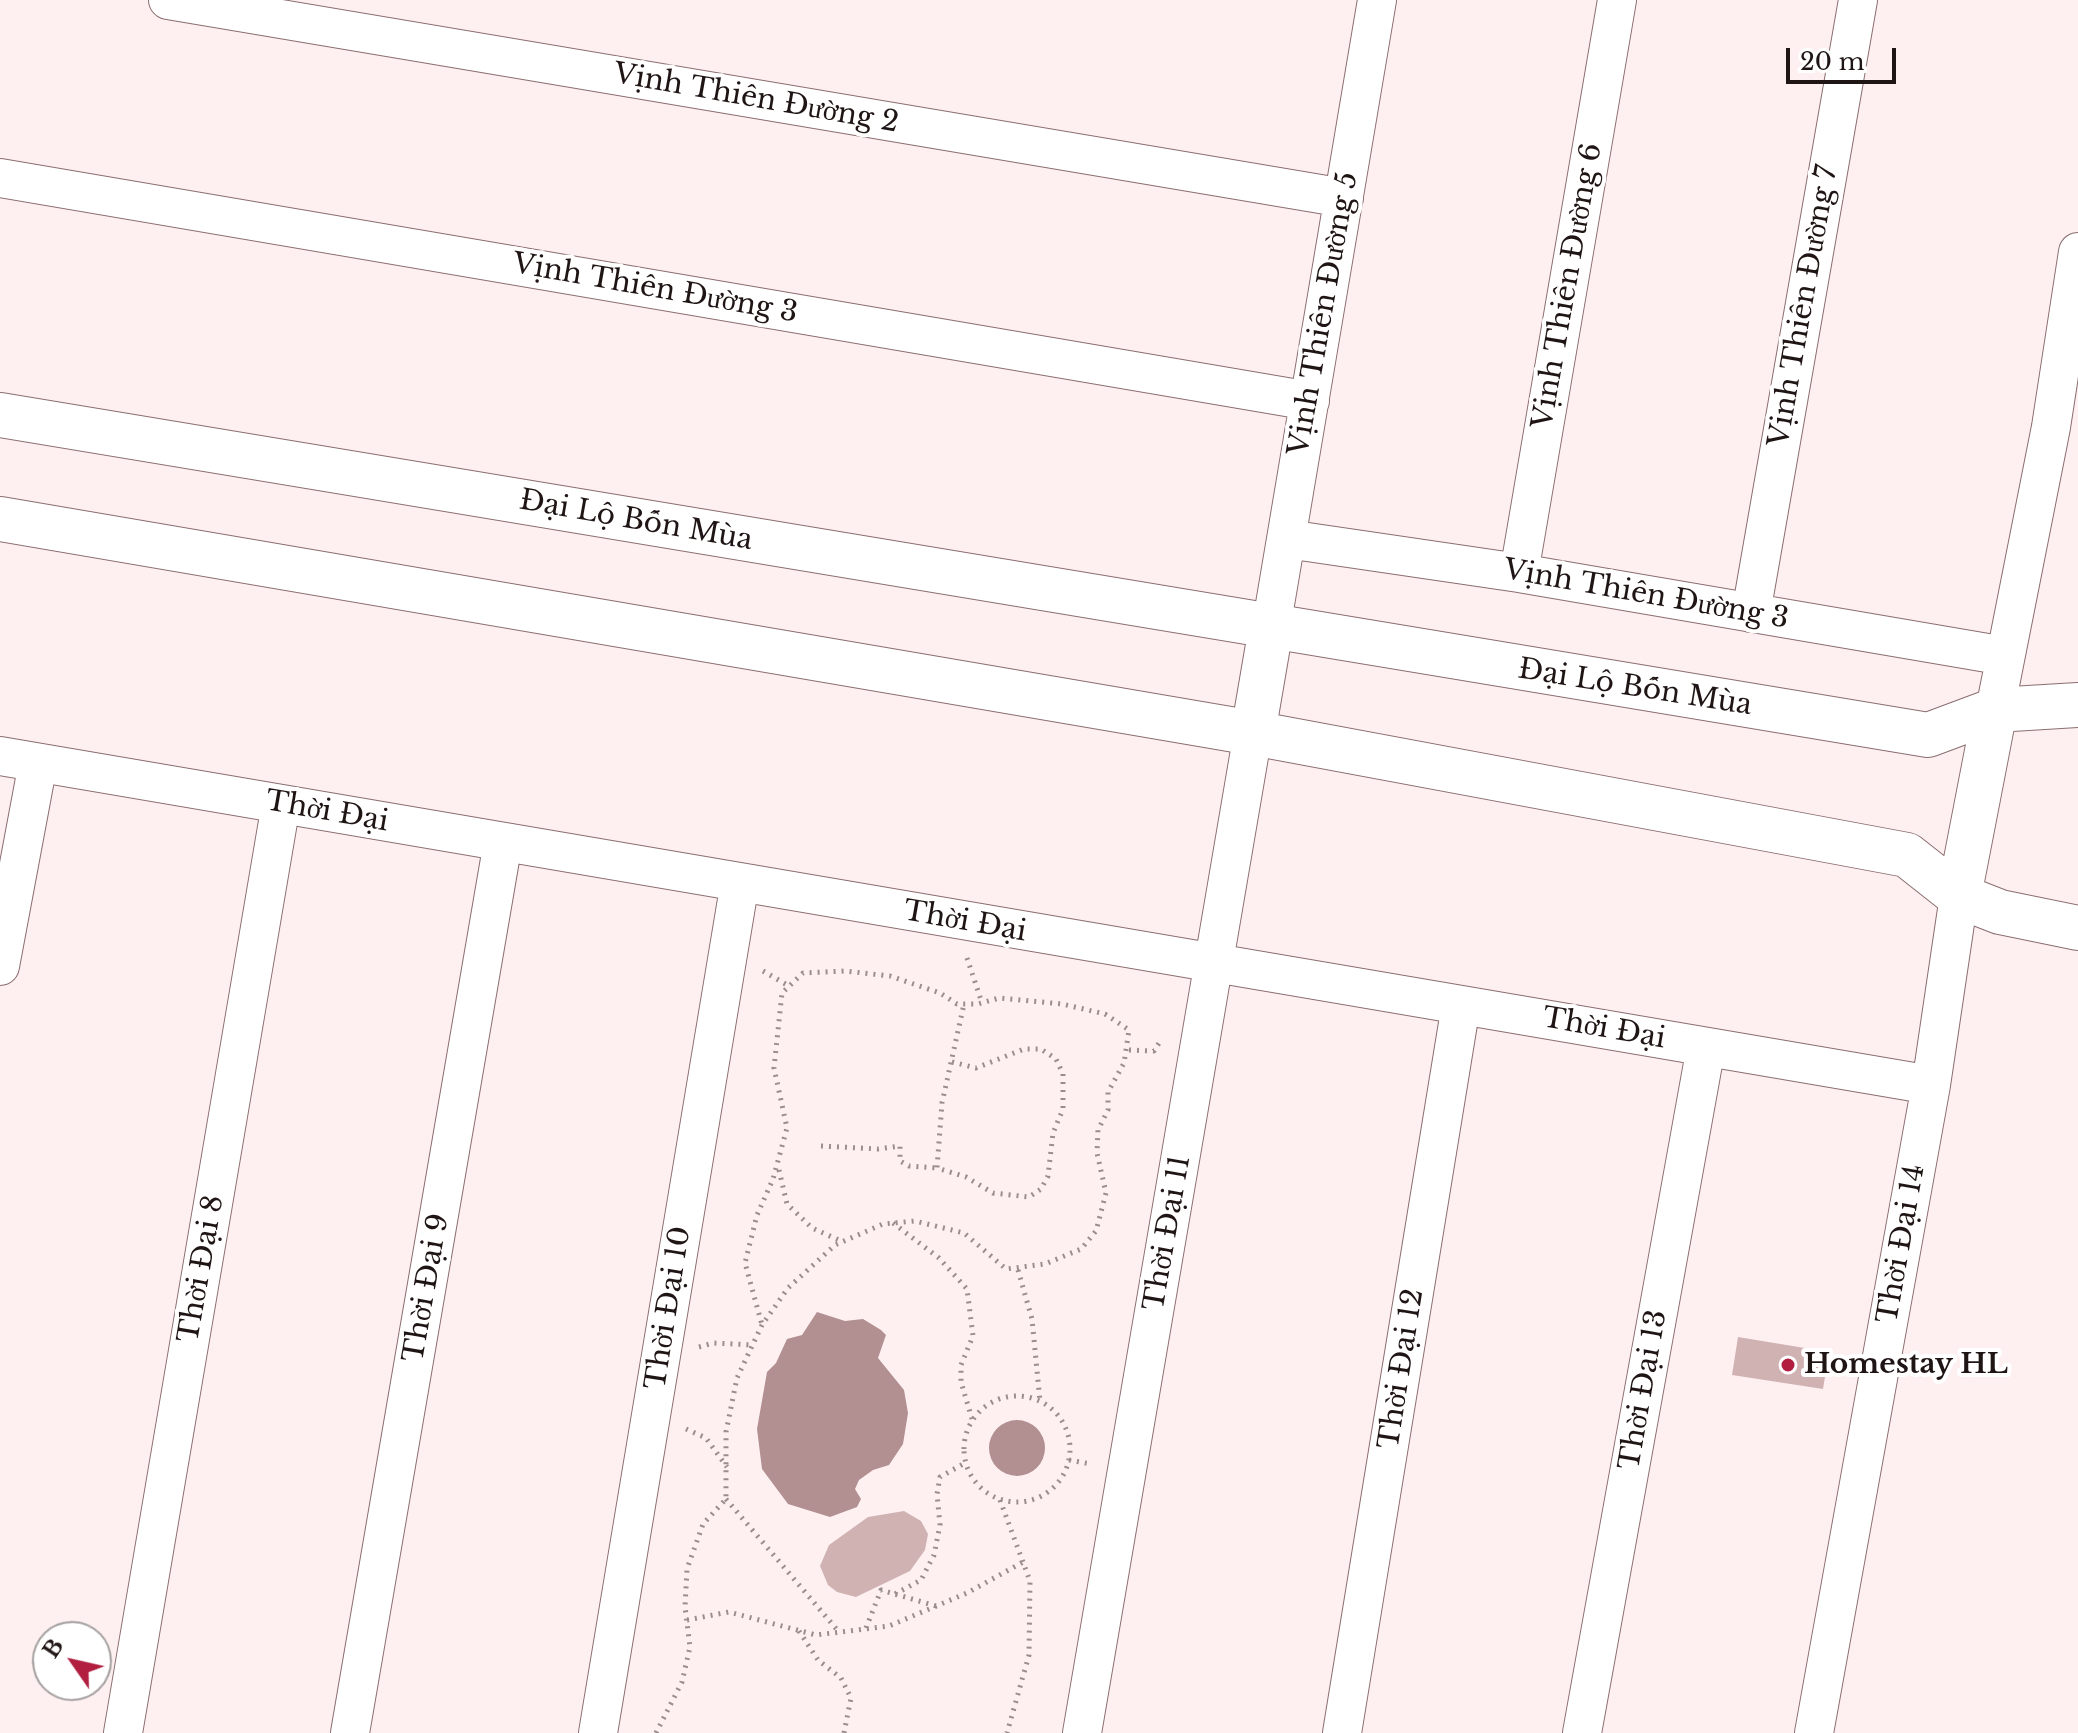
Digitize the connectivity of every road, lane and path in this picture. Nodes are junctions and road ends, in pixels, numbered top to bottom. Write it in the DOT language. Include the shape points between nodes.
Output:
graph roads {
  1 [pos="168,0"];
  2 [pos="1377,0"];
  3 [pos="1617,0"];
  4 [pos="1858,0"];
  5 [pos="0,178"];
  6 [pos="1344,198"];
  7 [pos="2078,252"];
  8 [pos="1310,401"];
  9 [pos="0,415"];
  10 [pos="0,519"];
  11 [pos="1287,539"];
  12 [pos="1519,573"];
  13 [pos="1751,613"];
  14 [pos="1271,628"];
  15 [pos="2005,656"];
  16 [pos="2078,705"];
  17 [pos="1995,710"];
  18 [pos="1253,733"];
  19 [pos="0,756"];
  20 [pos="38,763"];
  21 [pos="281,804"];
  22 [pos="503,842"];
  23 [pos="740,882"];
  24 [pos="1959,896"];
  25 [pos="2078,928"];
  26 [pos="966,953"];
  27 [pos="1214,963"];
  28 [pos="0,966"];
  29 [pos="754,967"];
  30 [pos="789,986"];
  31 [pos="982,1003"];
  32 [pos="964,1004"];
  33 [pos="1461,1005"];
  34 [pos="1165,1035"];
  35 [pos="1706,1047"];
  36 [pos="1129,1050"];
  37 [pos="952,1062"];
  38 [pos="1931,1085"];
  39 [pos="821,1146"];
  40 [pos="779,1161"];
  41 [pos="937,1168"];
  42 [pos="893,1223"];
  43 [pos="841,1241"];
  44 [pos="1018,1270"];
  45 [pos="762,1325"];
  46 [pos="753,1345"];
  47 [pos="694,1349"];
  48 [pos="1040,1401"];
  49 [pos="973,1420"];
  50 [pos="677,1428"];
  51 [pos="1069,1460"];
  52 [pos="965,1463"];
  53 [pos="1093,1464"];
  54 [pos="727,1467"];
  55 [pos="726,1499"];
  56 [pos="1000,1500"];
  57 [pos="1023,1562"];
  58 [pos="895,1594"];
  59 [pos="938,1606"];
  60 [pos="687,1620"];
  61 [pos="865,1629"];
  62 [pos="799,1631"];
  63 [pos="839,1632"];
  64 [pos="123,1733"];
  65 [pos="350,1733"];
  66 [pos="598,1733"];
  67 [pos="656,1733"];
  68 [pos="844,1733"];
  69 [pos="1007,1733"];
  70 [pos="1082,1733"];
  71 [pos="1342,1733"];
  72 [pos="1582,1733"];
  73 [pos="1814,1733"];
  1 -- 6 [label="street, Vịnh Thiên Đường 2"];
  2 -- 6 [label="street, Vịnh Thiên Đường 5"];
  3 -- 12 [label="street, Vịnh Thiên Đường 6"];
  4 -- 13 [label="street, Vịnh Thiên Đường 7"];
  5 -- 8 [label="street, Vịnh Thiên Đường 3"];
  6 -- 8 [label="street, Vịnh Thiên Đường 5"];
  7 -- 15 [label="street" via="2051,427"];
  8 -- 11 [label="street, Vịnh Thiên Đường 5"];
  9 -- 14 [label="main road, Đại Lộ Bốn Mùa"];
  10 -- 18 [label="main road"];
  11 -- 12 [label="street, Vịnh Thiên Đường 3"];
  11 -- 14 [label="street, Vịnh Thiên Đường 5"];
  12 -- 13 [label="street, Vịnh Thiên Đường 3"];
  13 -- 15 [label="street, Vịnh Thiên Đường 3"];
  14 -- 17 [label="main road, Đại Lộ Bốn Mùa" via="1928,735"];
  14 -- 18 [label="main road"];
  15 -- 17 [label="street"];
  16 -- 17 [label="main road, Đại Lộ Bốn Mùa"];
  17 -- 24 [label="main road"];
  18 -- 24 [label="main road" via="1907,855"];
  18 -- 27 [label="street, Thời Đại 11"];
  19 -- 20 [label="street, Thời Đại"];
  20 -- 21 [label="street, Thời Đại"];
  20 -- 28 [label="street"];
  21 -- 22 [label="street, Thời Đại"];
  21 -- 64 [label="street, Thời Đại 8"];
  22 -- 23 [label="street, Thời Đại"];
  22 -- 65 [label="street, Thời Đại 9"];
  23 -- 27 [label="street, Thời Đại"];
  23 -- 66 [label="street, Thời Đại 10"];
  24 -- 25 [label="main road" via="2000,912"];
  24 -- 38 [label="street, Thời Đại 14"];
  26 -- 31 [label="path"];
  27 -- 33 [label="street, Thời Đại"];
  27 -- 70 [label="street, Thời Đại 11"];
  29 -- 30 [label="path"];
  30 -- 32 [label="path" via="803,973 845,971 890,976"];
  30 -- 40 [label="path" via="782,993 773,1047 787,1128"];
  31 -- 32 [label="path"];
  31 -- 36 [label="path" via="999,998 1105,1014 1129,1030"];
  32 -- 37 [label="path"];
  33 -- 35 [label="street, Thời Đại"];
  33 -- 71 [label="street, Thời Đại 12"];
  34 -- 36 [label="path" via="1154,1051"];
  35 -- 38 [label="street, Thời Đại"];
  35 -- 72 [label="street, Thời Đại 13"];
  36 -- 44 [label="path" via="1108,1092 1108,1110 1098,1130 1106,1193 1096,1231 1081,1249"];
  37 -- 41 [label="path" via="942,1103"];
  37 -- 41 [label="path" via="976,1068 1024,1049 1041,1049 1056,1059 1063,1074 1063,1109 1053,1133 1048,1176 1029,1197 993,1193"];
  38 -- 73 [label="street, Thời Đại 14"];
  39 -- 41 [label="path" via="900,1146 900,1161"];
  40 -- 43 [label="path" via="787,1204 812,1228"];
  40 -- 45 [label="path" via="745,1263"];
  42 -- 43 [label="path"];
  42 -- 44 [label="path" via="915,1221 964,1233 1006,1269"];
  42 -- 49 [label="path" via="939,1258 967,1289 973,1336 961,1365 961,1382"];
  43 -- 45 [label="path" via="788,1288"];
  44 -- 48 [label="path" via="1032,1319"];
  45 -- 46 [label="path"];
  46 -- 47 [label="path" via="713,1343"];
  46 -- 54 [label="path" via="737,1378 726,1432"];
  48 -- 49 [label="path" via="1006,1396"];
  48 -- 51 [label="path" via="1065,1425"];
  49 -- 52 [label="path" via="963,1446"];
  50 -- 54 [label="path" via="706,1438"];
  51 -- 53 [label="path"];
  51 -- 56 [label="path" via="1043,1495 1018,1502"];
  52 -- 56 [label="path" via="984,1492"];
  52 -- 58 [label="path" via="940,1477 940,1525 934,1555 921,1580"];
  54 -- 55 [label="path"];
  55 -- 60 [label="path" via="703,1524 687,1569"];
  55 -- 63 [label="path"];
  56 -- 57 [label="path"];
  57 -- 59 [label="path"];
  57 -- 69 [label="path" via="1030,1581 1029,1655"];
  58 -- 59 [label="path"];
  58 -- 61 [label="path" via="881,1590"];
  59 -- 61 [label="path" via="889,1626"];
  60 -- 62 [label="path" via="729,1612"];
  60 -- 67 [label="path" via="690,1647 682,1682"];
  61 -- 63 [label="path"];
  62 -- 63 [label="path"];
  62 -- 68 [label="path" via="818,1660 841,1678 851,1698"];
}
